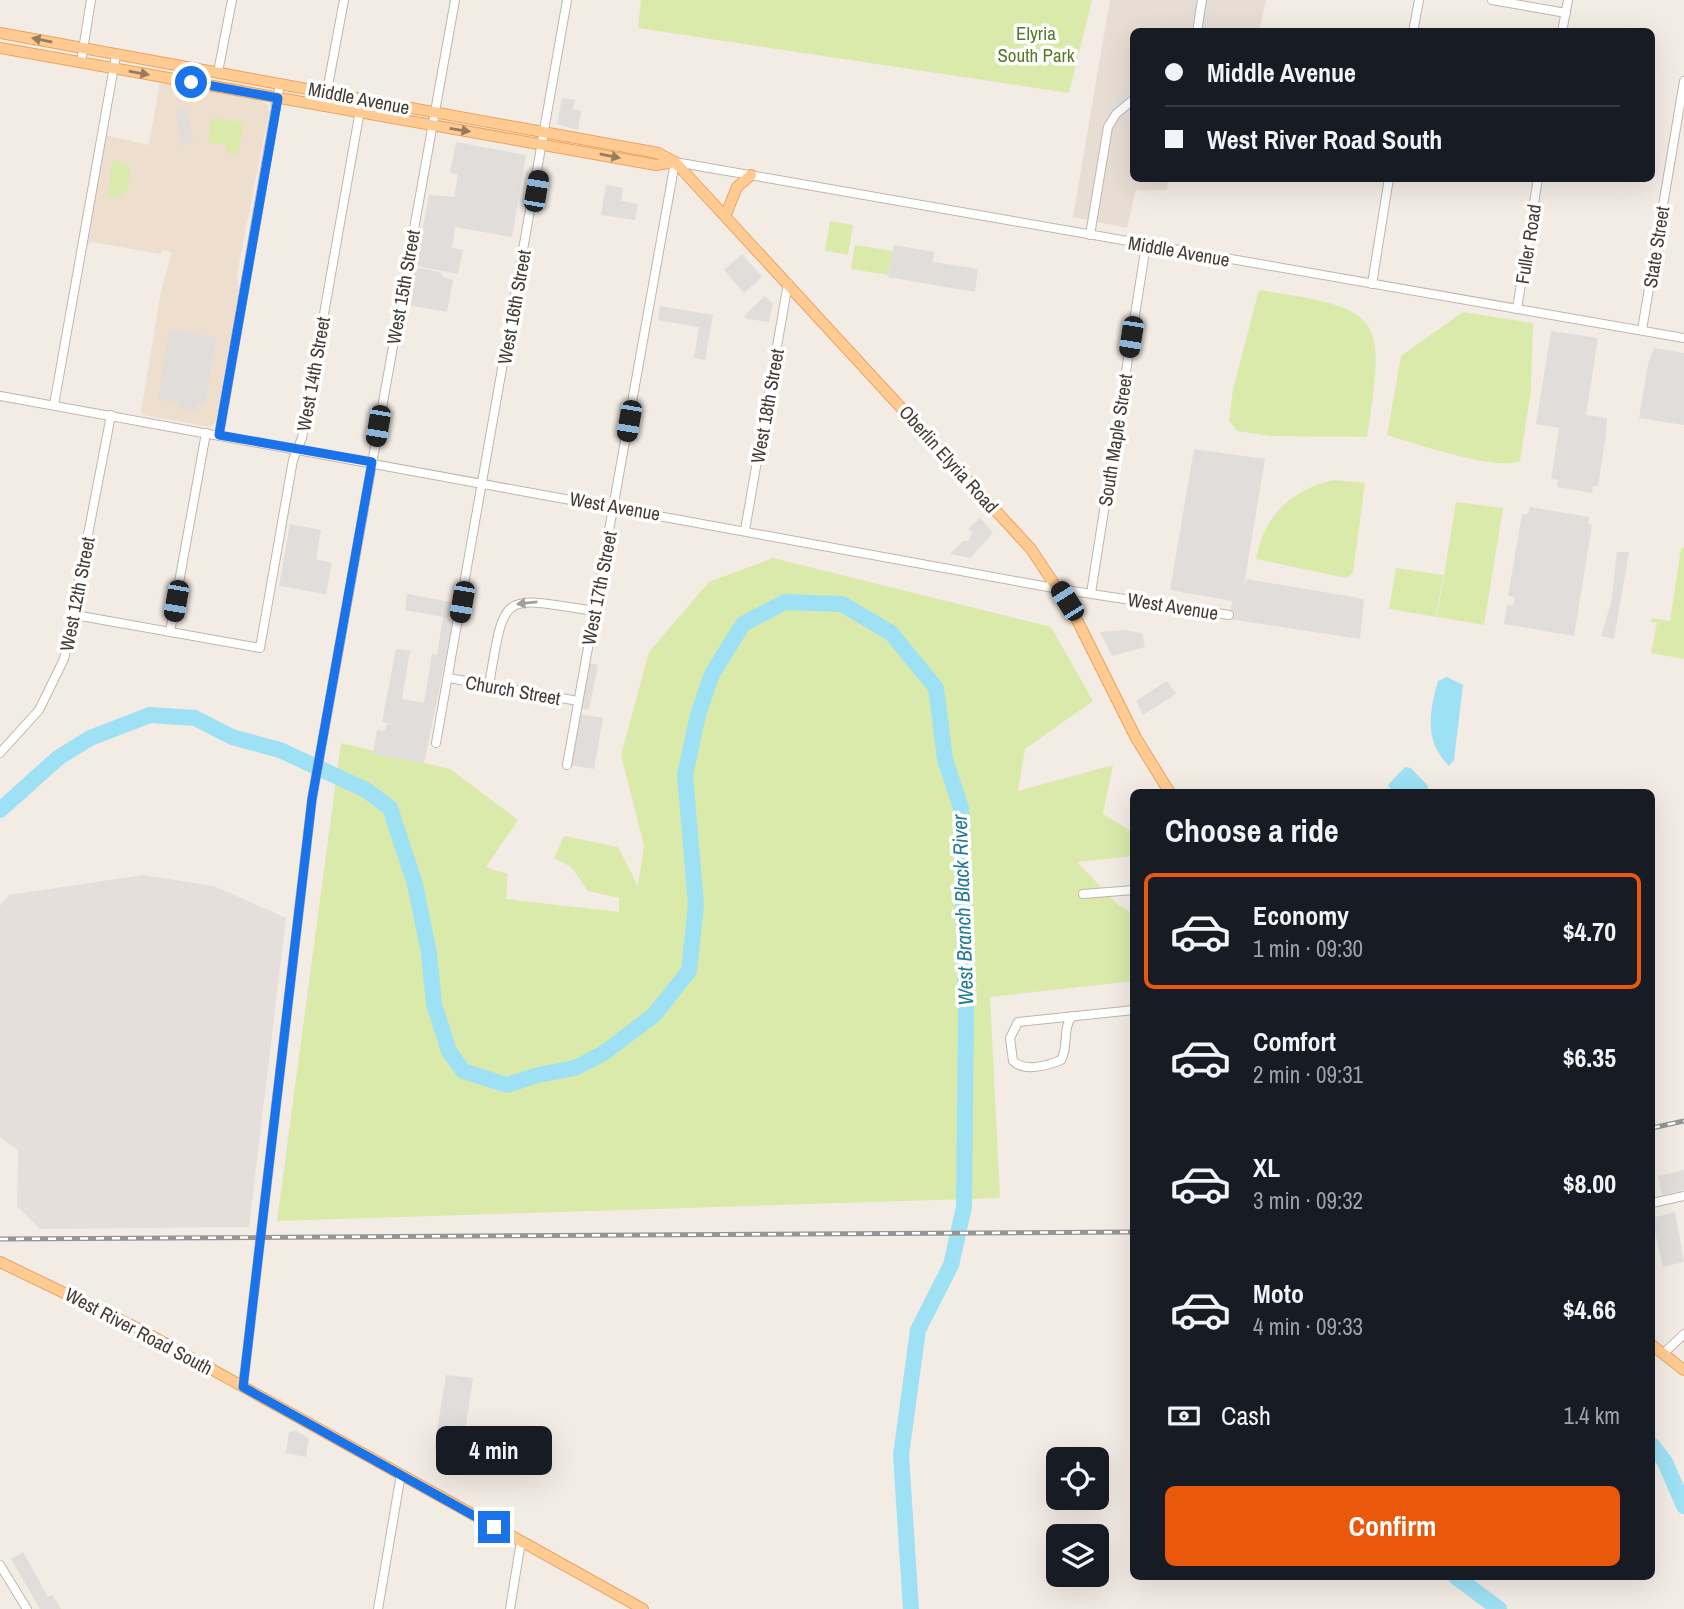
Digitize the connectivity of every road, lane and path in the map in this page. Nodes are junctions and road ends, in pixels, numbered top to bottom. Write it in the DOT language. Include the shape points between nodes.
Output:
graph roads {
  1 [pos="91,0"];
  2 [pos="232,0"];
  3 [pos="344,0"];
  4 [pos="454,0"];
  5 [pos="567,0"];
  6 [pos="1202,0"];
  7 [pos="1419,0"];
  8 [pos="1493,0"];
  9 [pos="1568,0"];
  10 [pos="1566,13"];
  11 [pos="1198,28"];
  12 [pos="1414,28"];
  13 [pos="1563,28"];
  14 [pos="0,33"];
  15 [pos="0,48"];
  16 [pos="83,48"];
  17 [pos="116,55"];
  18 [pos="81,62"];
  19 [pos="113,68"];
  20 [pos="218,72"];
  21 [pos="1684,81"];
  22 [pos="280,83"];
  23 [pos="327,93"];
  24 [pos="278,98"];
  25 [pos="362,99"];
  26 [pos="1130,102"];
  27 [pos="324,107"];
  28 [pos="434,112"];
  29 [pos="359,114"];
  30 [pos="432,125"];
  31 [pos="545,138"];
  32 [pos="675,162"];
  33 [pos="751,175"];
  34 [pos="1388,182"];
  35 [pos="1537,182"];
  36 [pos="726,214"];
  37 [pos="1090,235"];
  38 [pos="1146,245"];
  39 [pos="788,282"];
  40 [pos="1372,284"];
  41 [pos="1517,309"];
  42 [pos="1642,330"];
  43 [pos="1684,338"];
  44 [pos="0,396"];
  45 [pos="54,405"];
  46 [pos="111,415"];
  47 [pos="206,433"];
  48 [pos="219,435"];
  49 [pos="298,449"];
  50 [pos="372,462"];
  51 [pos="482,482"];
  52 [pos="615,506"];
  53 [pos="745,530"];
  54 [pos="1059,589"];
  55 [pos="1091,593"];
  56 [pos="594,611"];
  57 [pos="75,615"];
  58 [pos="1230,615"];
  59 [pos="170,632"];
  60 [pos="449,678"];
  61 [pos="489,685"];
  62 [pos="578,701"];
  63 [pos="436,743"];
  64 [pos="0,753"];
  65 [pos="567,765"];
  66 [pos="1168,789"];
  67 [pos="1130,890"];
  68 [pos="1083,894"];
  69 [pos="1130,1010"];
  70 [pos="1072,1016"];
  71 [pos="1018,1022"];
  72 [pos="1008,1023"];
  73 [pos="1684,1196"];
  74 [pos="1655,1202"];
  75 [pos="0,1262"];
  76 [pos="1684,1334"];
  77 [pos="1655,1347"];
  78 [pos="1663,1354"];
  79 [pos="1684,1370"];
  80 [pos="243,1387"];
  81 [pos="401,1474"];
  82 [pos="521,1541"];
  83 [pos="0,1565"];
  84 [pos="27,1609"];
  85 [pos="378,1609"];
  86 [pos="510,1609"];
  87 [pos="642,1609"];
  1 -- 16 [label="street"];
  2 -- 20 [label="street"];
  3 -- 23 [label="street"];
  4 -- 28 [label="street, West 15th Street"];
  5 -- 31 [label="street, West 16th Street"];
  6 -- 11 [label="street"];
  7 -- 12 [label="street"];
  8 -- 10 [label="street"];
  9 -- 10 [label="street"];
  10 -- 13 [label="street"];
  16 -- 14 [label="main road, Middle Avenue, one-way"];
  15 -- 18 [label="main road, Middle Avenue"];
  16 -- 17 [label="main road, Middle Avenue"];
  16 -- 18 [label="street"];
  17 -- 19 [label="street"];
  17 -- 20 [label="main road, Middle Avenue"];
  18 -- 19 [label="main road, Middle Avenue"];
  19 -- 24 [label="main road, Middle Avenue, one-way"];
  19 -- 45 [label="street"];
  20 -- 22 [label="main road, Middle Avenue"];
  21 -- 42 [label="street, State Street"];
  22 -- 23 [label="main road, Middle Avenue"];
  22 -- 24 [label="street"];
  23 -- 25 [label="main road, Middle Avenue"];
  23 -- 27 [label="street"];
  24 -- 27 [label="main road, Middle Avenue"];
  24 -- 48 [label="street"];
  25 -- 28 [label="main road, Middle Avenue"];
  25 -- 29 [label="street, West 14th Street"];
  26 -- 37 [label="street" via="1108,127"];
  27 -- 29 [label="main road, Middle Avenue"];
  28 -- 30 [label="street, West 15th Street"];
  28 -- 31 [label="main road, Middle Avenue"];
  29 -- 30 [label="main road, Middle Avenue"];
  29 -- 49 [label="street, West 14th Street"];
  30 -- 31 [label="main road, Middle Avenue, one-way"];
  30 -- 50 [label="street, West 15th Street"];
  31 -- 32 [label="main road, Middle Avenue" via="658,153"];
  31 -- 51 [label="street, West 16th Street"];
  32 -- 33 [label="street, Middle Avenue"];
  32 -- 36 [label="main road, Oberlin Elyria Road"];
  32 -- 52 [label="street, West 17th Street"];
  33 -- 36 [label="main road" via="737,187"];
  33 -- 37 [label="street, Middle Avenue"];
  34 -- 40 [label="street"];
  35 -- 41 [label="street, Fuller Road"];
  36 -- 39 [label="main road, Oberlin Elyria Road"];
  37 -- 38 [label="street, Middle Avenue"];
  38 -- 40 [label="street, Middle Avenue"];
  38 -- 55 [label="street, South Maple Street"];
  39 -- 53 [label="street, West 18th Street"];
  39 -- 54 [label="main road, Oberlin Elyria Road" via="1031,550"];
  40 -- 41 [label="street, Middle Avenue"];
  41 -- 42 [label="street, Middle Avenue"];
  42 -- 43 [label="street, Middle Avenue"];
  44 -- 45 [label="street, West Avenue"];
  45 -- 46 [label="street, West Avenue"];
  46 -- 47 [label="street, West Avenue"];
  46 -- 57 [label="street, West 12th Street"];
  47 -- 48 [label="street, West Avenue"];
  47 -- 59 [label="street"];
  48 -- 49 [label="street, West Avenue"];
  49 -- 50 [label="street, West Avenue"];
  49 -- 59 [label="street, West 14th Street" via="260,648"];
  50 -- 51 [label="street, West Avenue"];
  50 -- 80 [label="street, West 15th Street" via="314,788"];
  51 -- 52 [label="street, West Avenue"];
  51 -- 60 [label="street, West 16th Street"];
  52 -- 53 [label="street, West Avenue"];
  52 -- 56 [label="street, West 17th Street"];
  53 -- 54 [label="street, West Avenue"];
  54 -- 55 [label="street, West Avenue"];
  54 -- 66 [label="main road, Oberlin Elyria Road"];
  55 -- 58 [label="street, West Avenue"];
  56 -- 61 [label="street, one-way" via="532,601 512,606 499,624"];
  56 -- 62 [label="street, West 17th Street"];
  57 -- 59 [label="street"];
  57 -- 64 [label="street, West 12th Street" via="49,694 28,725"];
  60 -- 61 [label="street, Church Street"];
  60 -- 63 [label="street, West 16th Street"];
  61 -- 62 [label="street, Church Street"];
  62 -- 65 [label="street, West 17th Street"];
  67 -- 68 [label="street"];
  69 -- 70 [label="street"];
  70 -- 71 [label="street"];
  70 -- 71 [label="street" via="1067,1023 1064,1056 1040,1066 1022,1067 1013,1061 1010,1038"];
  71 -- 72 [label="street"];
  73 -- 74 [label="street"];
  75 -- 80 [label="main road, West River Road South" via="141,1330"];
  76 -- 78 [label="street"];
  77 -- 78 [label="main road"];
  78 -- 79 [label="main road"];
  80 -- 81 [label="main road, West River Road South"];
  81 -- 82 [label="main road, West River Road South"];
  81 -- 85 [label="street"];
  82 -- 86 [label="street"];
  82 -- 87 [label="main road, West River Road South"];
  83 -- 84 [label="street"];
}
